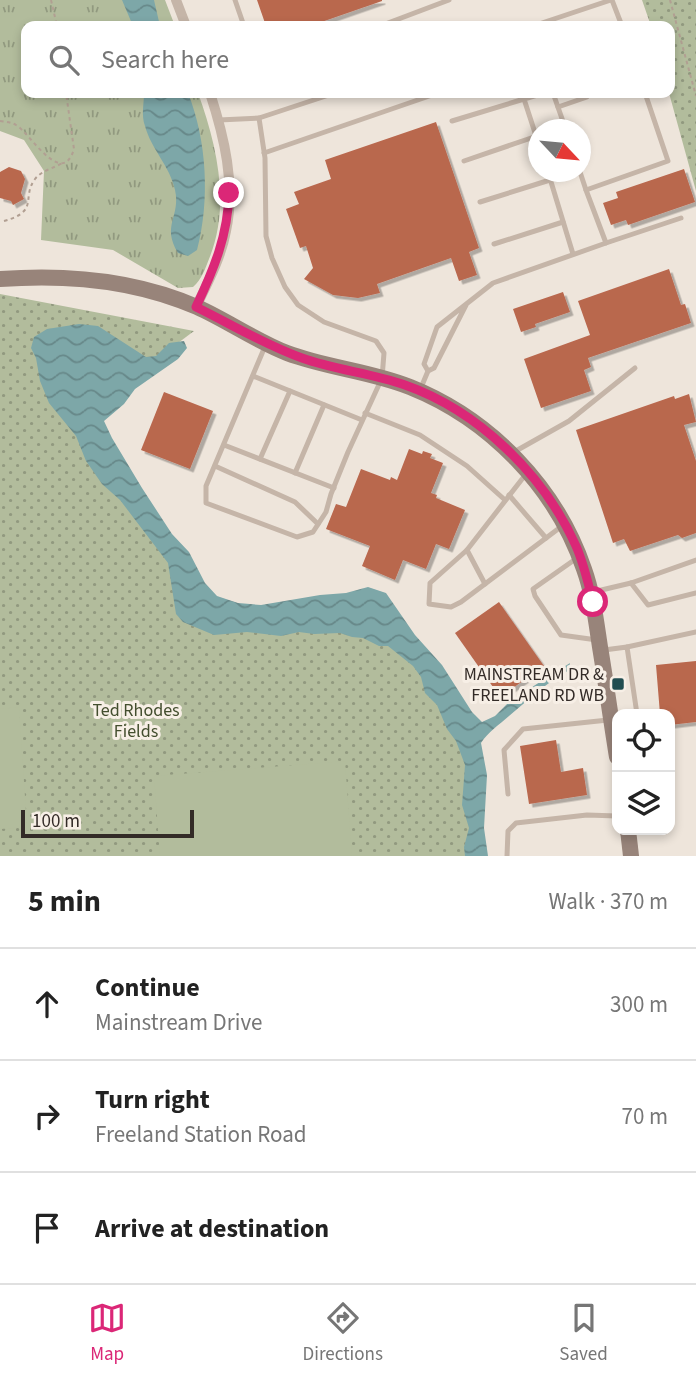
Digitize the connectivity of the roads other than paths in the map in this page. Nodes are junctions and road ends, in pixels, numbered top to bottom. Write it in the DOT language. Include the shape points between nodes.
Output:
graph roads {
  1 [pos="176,0"];
  2 [pos="235,0"];
  3 [pos="449,0"];
  4 [pos="612,0"];
  5 [pos="184,21"];
  6 [pos="242,21"];
  7 [pos="393,21"];
  8 [pos="548,21"];
  9 [pos="620,21"];
  10 [pos="212,98"];
  11 [pos="320,98"];
  12 [pos="424,98"];
  13 [pos="530,98"];
  14 [pos="555,98"];
  15 [pos="584,98"];
  16 [pos="647,98"];
  17 [pos="524,100"];
  18 [pos="558,107"];
  19 [pos="259,118"];
  20 [pos="531,119"];
  21 [pos="562,119"];
  22 [pos="219,120"];
  23 [pos="452,121"];
  24 [pos="528,142"];
  25 [pos="264,153"];
  26 [pos="464,161"];
  27 [pos="544,182"];
  28 [pos="551,182"];
  29 [pos="583,182"];
  30 [pos="586,190"];
  31 [pos="480,202"];
  32 [pos="681,218"];
  33 [pos="563,222"];
  34 [pos="606,243"];
  35 [pos="494,244"];
  36 [pos="573,254"];
  37 [pos="0,279"];
  38 [pos="466,305"];
  39 [pos="196,307"];
  40 [pos="267,343"];
  41 [pos="635,368"];
  42 [pos="428,371"];
  43 [pos="253,376"];
  44 [pos="382,378"];
  45 [pos="290,391"];
  46 [pos="420,391"];
  47 [pos="324,405"];
  48 [pos="364,416"];
  49 [pos="224,445"];
  50 [pos="511,454"];
  51 [pos="260,459"];
  52 [pos="215,466"];
  53 [pos="528,472"];
  54 [pos="295,473"];
  55 [pos="334,488"];
  56 [pos="507,498"];
  57 [pos="318,524"];
  58 [pos="565,524"];
  59 [pos="546,538"];
  60 [pos="467,550"];
  61 [pos="579,556"];
  62 [pos="696,560"];
  63 [pos="485,583"];
  64 [pos="631,583"];
  65 [pos="590,592"];
  66 [pos="696,593"];
  67 [pos="696,632"];
  68 [pos="600,645"];
  69 [pos="627,647"];
  70 [pos="636,709"];
  71 [pos="611,719"];
  72 [pos="612,724"];
  73 [pos="508,794"];
  74 [pos="612,816"];
  75 [pos="629,835"];
  76 [pos="507,856"];
  77 [pos="631,856"];
  1 -- 5 [label="street"];
  2 -- 6 [label="lane"];
  3 -- 7 [label="lane"];
  4 -- 8 [label="lane"];
  4 -- 9 [label="lane"];
  10 -- 22 [label="street"];
  11 -- 19 [label="lane"];
  12 -- 25 [label="lane"];
  13 -- 17 [label="lane"];
  14 -- 18 [label="lane"];
  15 -- 18 [label="lane"];
  16 -- 30 [label="lane" via="668,161"];
  17 -- 20 [label="lane"];
  17 -- 23 [label="lane"];
  18 -- 21 [label="lane"];
  19 -- 22 [label="lane"];
  19 -- 25 [label="lane"];
  22 -- 39 [label="street" via="229,174 227,229"];
  24 -- 26 [label="lane"];
  25 -- 44 [label="lane" via="266,236 285,287 298,305 324,322 376,341 384,353"];
  27 -- 31 [label="lane"];
  28 -- 33 [label="lane"];
  29 -- 30 [label="lane"];
  30 -- 34 [label="lane"];
  32 -- 34 [label="lane"];
  33 -- 35 [label="lane"];
  33 -- 36 [label="lane"];
  34 -- 36 [label="lane"];
  36 -- 38 [label="lane" via="493,283"];
  37 -- 39 [label="street" via="76,278 119,283"];
  38 -- 42 [label="lane" via="434,368"];
  38 -- 42 [label="lane" via="437,327 424,364"];
  39 -- 40 [label="street"];
  40 -- 43 [label="lane"];
  40 -- 44 [label="street" via="306,360"];
  41 -- 50 [label="lane" via="569,421"];
  42 -- 46 [label="lane"];
  43 -- 45 [label="lane"];
  43 -- 49 [label="lane"];
  44 -- 46 [label="street"];
  44 -- 48 [label="lane"];
  45 -- 47 [label="lane"];
  45 -- 51 [label="lane"];
  46 -- 50 [label="street" via="456,410"];
  47 -- 48 [label="lane"];
  47 -- 54 [label="lane"];
  48 -- 55 [label="lane"];
  48 -- 56 [label="lane" via="420,435"];
  49 -- 51 [label="lane"];
  49 -- 52 [label="lane"];
  50 -- 53 [label="street"];
  51 -- 54 [label="lane"];
  52 -- 57 [label="lane" via="295,502"];
  52 -- 57 [label="lane" via="206,486 206,503 297,537 313,532"];
  53 -- 56 [label="lane"];
  53 -- 58 [label="street"];
  54 -- 55 [label="lane"];
  55 -- 57 [label="lane" via="327,513"];
  56 -- 59 [label="lane"];
  56 -- 60 [label="lane"];
  58 -- 59 [label="lane"];
  58 -- 61 [label="street"];
  59 -- 63 [label="lane"];
  60 -- 63 [label="lane"];
  60 -- 63 [label="lane" via="430,583 429,604 451,607"];
  61 -- 65 [label="street"];
  61 -- 68 [label="lane" via="533,589 561,635"];
  62 -- 64 [label="lane"];
  64 -- 65 [label="lane"];
  64 -- 66 [label="lane" via="648,605"];
  65 -- 68 [label="street"];
  67 -- 69 [label="lane"];
  68 -- 69 [label="lane"];
  68 -- 71 [label="street"];
  69 -- 70 [label="lane"];
  71 -- 72 [label="street"];
  71 -- 73 [label="lane" via="523,729 504,750"];
  74 -- 76 [label="lane" via="516,823 508,831"];
  75 -- 77 [label="street"];
}
